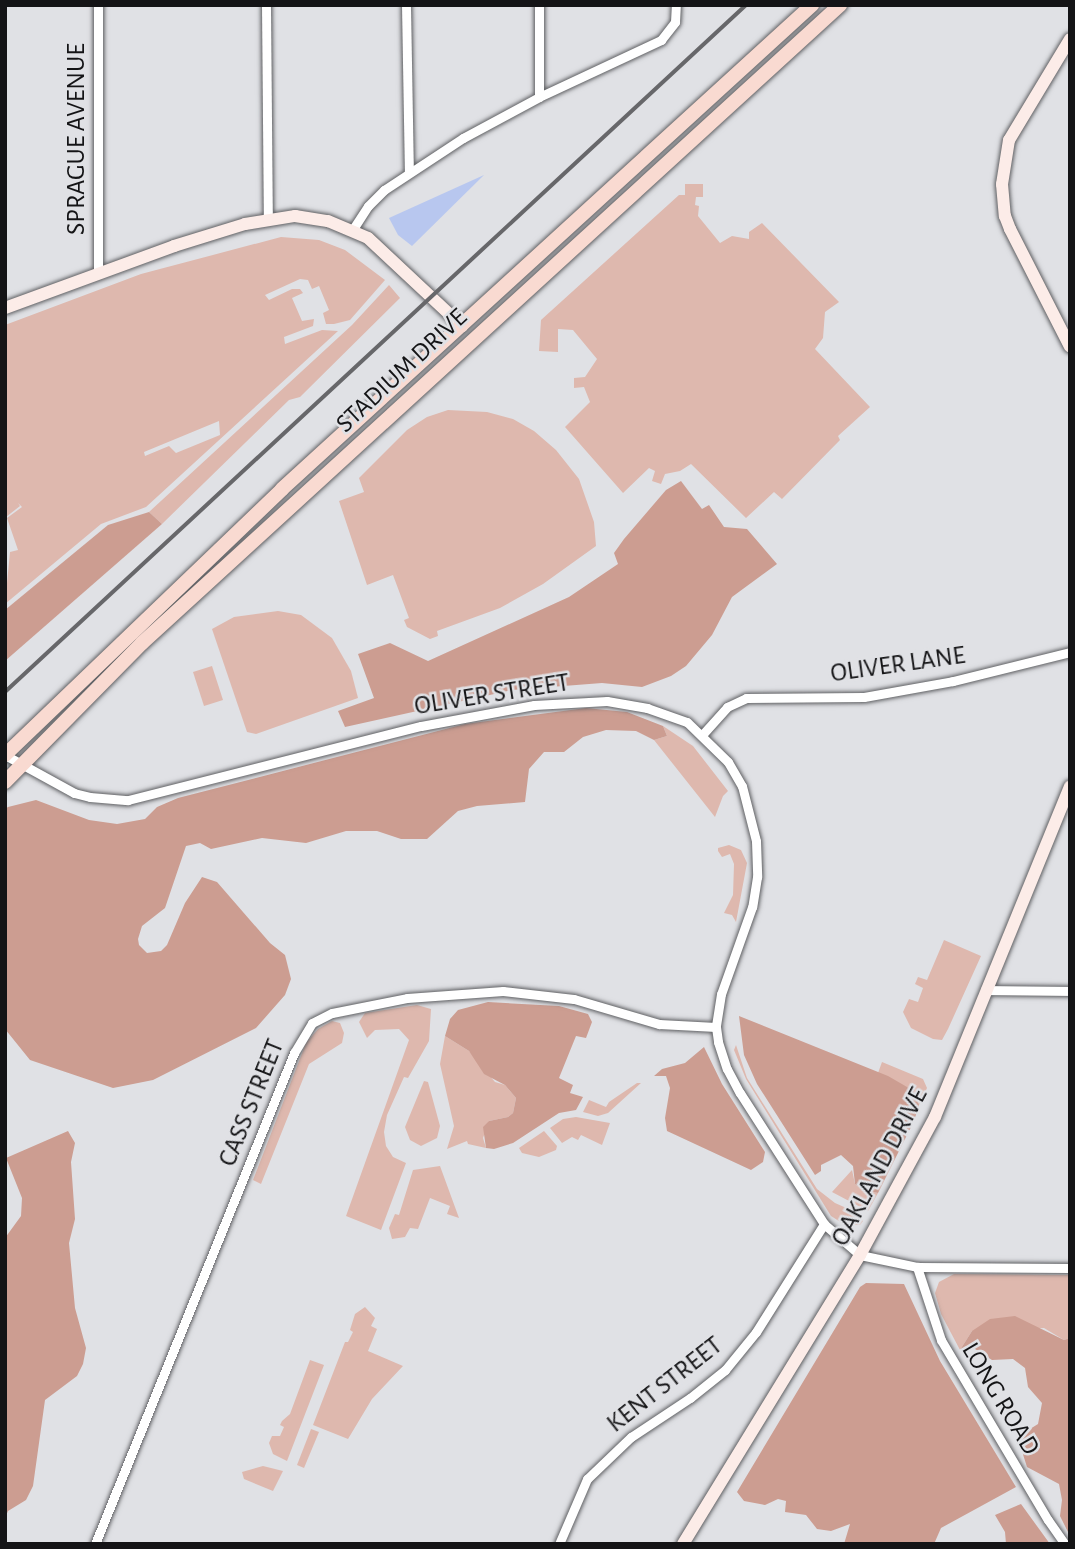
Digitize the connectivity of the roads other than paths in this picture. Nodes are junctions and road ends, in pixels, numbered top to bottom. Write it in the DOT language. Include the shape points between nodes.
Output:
graph roads {
  1 [pos="98,5"];
  2 [pos="266,5"];
  3 [pos="406,5"];
  4 [pos="538,5"];
  5 [pos="676,5"];
  6 [pos="812,5"];
  7 [pos="840,5"];
  8 [pos="1070,39"];
  9 [pos="539,97"];
  10 [pos="409,171"];
  11 [pos="268,218"];
  12 [pos="353,229"];
  13 [pos="98,273"];
  14 [pos="5,308"];
  15 [pos="462,326"];
  16 [pos="1070,347"];
  17 [pos="1070,652"];
  18 [pos="702,735"];
  19 [pos="5,755"];
  20 [pos="22,765"];
  21 [pos="5,782"];
  22 [pos="1070,786"];
  23 [pos="985,990"];
  24 [pos="1070,991"];
  25 [pos="716,1027"];
  26 [pos="824,1224"];
  27 [pos="860,1255"];
  28 [pos="918,1267"];
  29 [pos="1070,1268"];
  30 [pos="95,1544"];
  31 [pos="559,1544"];
  32 [pos="683,1544"];
  33 [pos="1065,1544"];
  1 -- 13 [label="street, SPRAGUE AVENUE"];
  2 -- 11 [label="street"];
  3 -- 10 [label="street"];
  4 -- 9 [label="street"];
  5 -- 9 [label="street" via="671,30 661,40"];
  6 -- 15 [label="main road, STADIUM DRIVE"];
  7 -- 20 [label="main road, STADIUM DRIVE" via="142,643"];
  8 -- 16 [label="main road" via="1009,140 1002,184 1010,229"];
  9 -- 10 [label="street"];
  10 -- 12 [label="street" via="368,206"];
  11 -- 12 [label="main road" via="313,218"];
  11 -- 13 [label="main road"];
  12 -- 15 [label="main road" via="382,248"];
  13 -- 14 [label="main road"];
  15 -- 19 [label="main road, STADIUM DRIVE" via="272,499"];
  17 -- 18 [label="street, OLIVER LANE" via="864,697 746,698 727,707"];
  18 -- 20 [label="street, OLIVER STREET" via="687,722 628,704 534,705 421,726 128,800 74,793"];
  18 -- 25 [label="street, OLIVER STREET" via="728,762 742,786 758,854 752,907 721,994"];
  19 -- 20 [label="street, OLIVER STREET"];
  20 -- 21 [label="main road, STADIUM DRIVE"];
  22 -- 23 [label="main road, OAKLAND DRIVE"];
  23 -- 24 [label="street"];
  23 -- 27 [label="main road, OAKLAND DRIVE" via="935,1117"];
  25 -- 26 [label="street, OLIVER STREET" via="727,1069"];
  25 -- 30 [label="street, CASS STREET" via="659,1024 573,999 503,991 407,998 332,1013 313,1023 294,1053"];
  26 -- 27 [label="street, OLIVER STREET"];
  26 -- 31 [label="street, KENT STREET" via="757,1332 725,1370 631,1437 587,1479"];
  27 -- 28 [label="street"];
  27 -- 32 [label="main road, OAKLAND DRIVE"];
  28 -- 29 [label="street"];
  28 -- 33 [label="street, LONG ROAD" via="941,1340"];
}
